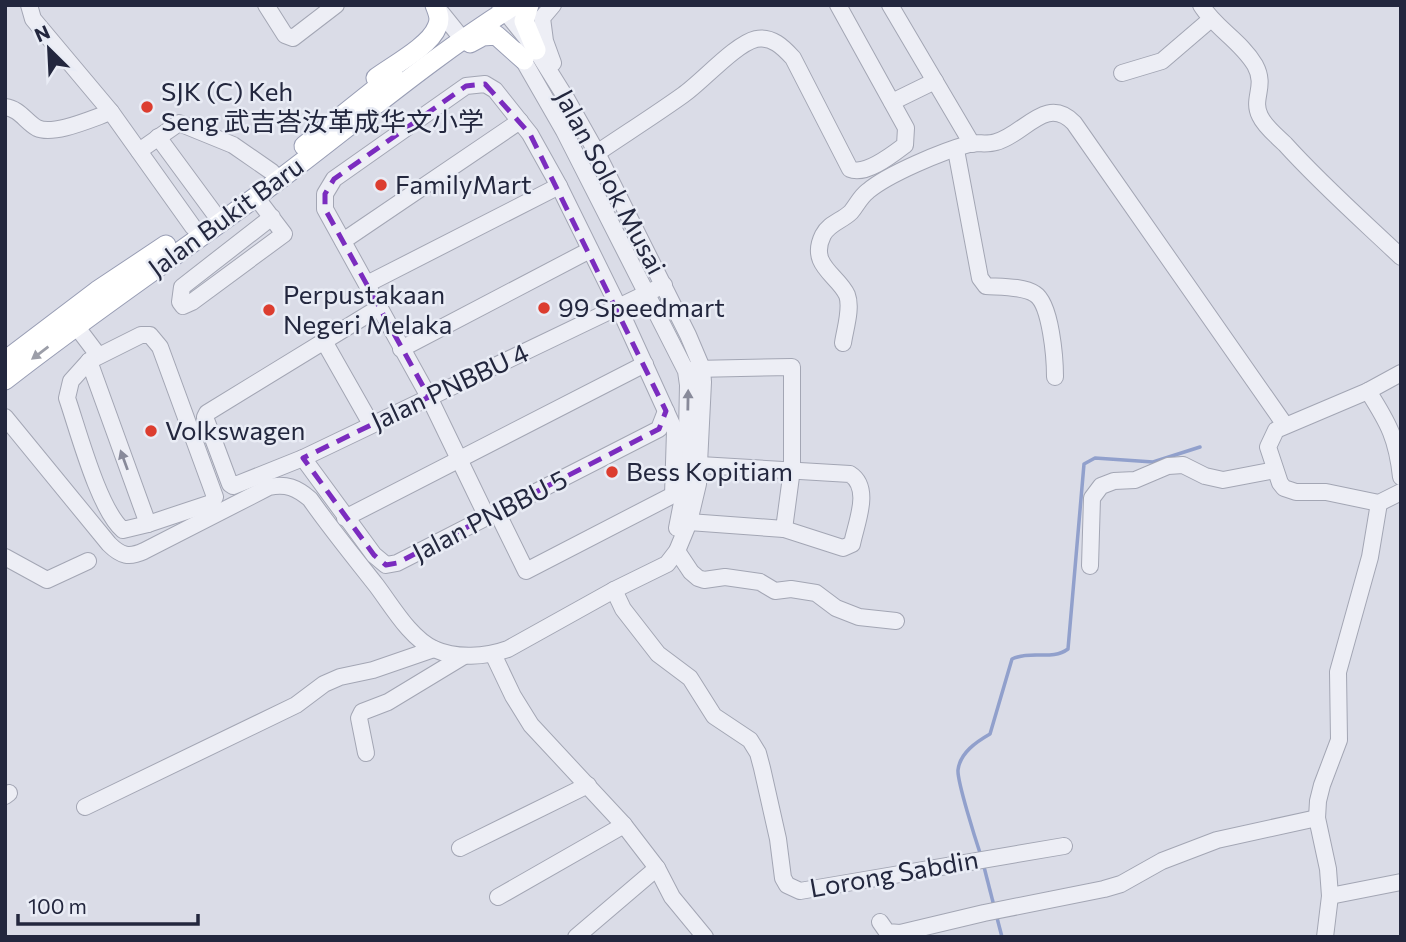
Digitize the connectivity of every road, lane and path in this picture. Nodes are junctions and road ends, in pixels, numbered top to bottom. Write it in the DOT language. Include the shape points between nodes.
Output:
graph roads {
  1 [pos="29,5"];
  2 [pos="266,5"];
  3 [pos="335,5"];
  4 [pos="435,5"];
  5 [pos="529,5"];
  6 [pos="553,5"];
  7 [pos="838,5"];
  8 [pos="890,5"];
  9 [pos="1201,5"];
  10 [pos="499,10"];
  11 [pos="1212,19"];
  12 [pos="461,36"];
  13 [pos="530,55"];
  14 [pos="1122,73"];
  15 [pos="935,81"];
  16 [pos="566,97"];
  17 [pos="892,102"];
  18 [pos="5,107"];
  19 [pos="111,112"];
  20 [pos="520,121"];
  21 [pos="356,122"];
  22 [pos="328,126"];
  23 [pos="158,137"];
  24 [pos="972,144"];
  25 [pos="956,149"];
  26 [pos="139,151"];
  27 [pos="597,153"];
  28 [pos="272,172"];
  29 [pos="559,186"];
  30 [pos="256,197"];
  31 [pos="214,213"];
  32 [pos="272,217"];
  33 [pos="193,227"];
  34 [pos="343,241"];
  35 [pos="590,250"];
  36 [pos="1401,257"];
  37 [pos="367,284"];
  38 [pos="664,285"];
  39 [pos="648,293"];
  40 [pos="380,307"];
  41 [pos="619,307"];
  42 [pos="71,320"];
  43 [pos="325,343"];
  44 [pos="843,343"];
  45 [pos="401,349"];
  46 [pos="93,358"];
  47 [pos="5,361"];
  48 [pos="645,364"];
  49 [pos="694,369"];
  50 [pos="1401,373"];
  51 [pos="1055,377"];
  52 [pos="5,380"];
  53 [pos="1368,391"];
  54 [pos="429,397"];
  55 [pos="666,411"];
  56 [pos="5,417"];
  57 [pos="371,424"];
  58 [pos="1285,425"];
  59 [pos="303,458"];
  60 [pos="459,460"];
  61 [pos="700,465"];
  62 [pos="792,469"];
  63 [pos="1275,470"];
  64 [pos="1401,477"];
  65 [pos="1401,492"];
  66 [pos="1380,503"];
  67 [pos="492,514"];
  68 [pos="345,518"];
  69 [pos="690,522"];
  70 [pos="148,524"];
  71 [pos="784,529"];
  72 [pos="5,557"];
  73 [pos="672,558"];
  74 [pos="88,561"];
  75 [pos="1090,566"];
  76 [pos="614,590"];
  77 [pos="896,621"];
  78 [pos="434,649"];
  79 [pos="493,654"];
  80 [pos="464,656"];
  81 [pos="366,752"];
  82 [pos="588,785"];
  83 [pos="85,807"];
  84 [pos="1317,818"];
  85 [pos="624,825"];
  86 [pos="1064,846"];
  87 [pos="460,848"];
  88 [pos="657,868"];
  89 [pos="1401,882"];
  90 [pos="1330,896"];
  91 [pos="498,897"];
  92 [pos="880,922"];
  93 [pos="576,937"];
  94 [pos="705,937"];
  95 [pos="1325,937"];
  1 -- 19 [label="street" via="33,19"];
  2 -- 3 [label="street" via="285,35 293,38"];
  4 -- 12 [label="street"];
  4 -- 22 [label="main road" via="440,18 430,39 374,79"];
  5 -- 13 [label="main road" via="524,21"];
  6 -- 16 [label="street" via="542,18 542,28"];
  7 -- 17 [label="street"];
  8 -- 15 [label="street"];
  9 -- 11 [label="street"];
  10 -- 12 [label="main road, Jalan Bukit Baru"];
  10 -- 13 [label="street, Jalan Solok Musai"];
  11 -- 14 [label="street" via="1163,61"];
  11 -- 36 [label="street" via="1255,66 1260,77 1257,108 1261,119"];
  12 -- 21 [label="main road, Jalan Bukit Baru"];
  12 -- 22 [label="main road, Jalan Bukit Baru" via="404,68"];
  13 -- 16 [label="street, Jalan Solok Musai"];
  13 -- 21 [label="main road" via="496,36 483,36"];
  13 -- 39 [label="street, Jalan Solok Musai"];
  15 -- 17 [label="street"];
  15 -- 24 [label="street"];
  16 -- 27 [label="street, Jalan Solok Musai"];
  17 -- 27 [label="street" via="906,128 905,145 864,170 854,171 793,58 769,39 756,39"];
  18 -- 19 [label="street" via="48,131"];
  19 -- 26 [label="street"];
  20 -- 29 [label="street"];
  20 -- 34 [label="street"];
  20 -- 34 [label="street" via="495,90 485,84 466,86 334,178 325,194 325,209"];
  21 -- 30 [label="main road, Jalan Bukit Baru"];
  22 -- 28 [label="main road, Jalan Bukit Baru"];
  23 -- 26 [label="street"];
  23 -- 28 [label="street" via="179,123 233,145"];
  23 -- 31 [label="street"];
  24 -- 25 [label="street"];
  24 -- 58 [label="street" via="995,143 1049,113 1066,114"];
  25 -- 44 [label="street" via="873,187 823,234 823,265 843,288 848,302"];
  25 -- 51 [label="street" via="980,278 986,286 1030,292 1040,298 1053,339"];
  26 -- 33 [label="street"];
  27 -- 38 [label="street, Jalan Solok Musai"];
  28 -- 31 [label="main road, Jalan Bukit Baru"];
  29 -- 35 [label="street"];
  29 -- 37 [label="street"];
  30 -- 32 [label="street"];
  30 -- 42 [label="main road, Jalan Bukit Baru"];
  31 -- 33 [label="main road, Jalan Bukit Baru"];
  32 -- 32 [label="street" via="284,234 183,306 182,288"];
  33 -- 42 [label="main road, Jalan Bukit Baru"];
  34 -- 37 [label="street"];
  35 -- 41 [label="street"];
  35 -- 45 [label="street"];
  37 -- 40 [label="street"];
  38 -- 39 [label="street, Jalan PNBBU 4"];
  38 -- 49 [label="street, Jalan Solok Musai"];
  39 -- 41 [label="street, Jalan PNBBU 4"];
  39 -- 49 [label="street, Jalan Solok Musai"];
  40 -- 43 [label="street"];
  40 -- 45 [label="street"];
  41 -- 48 [label="street"];
  41 -- 54 [label="street, Jalan PNBBU 4"];
  42 -- 46 [label="street"];
  42 -- 47 [label="main road, Jalan Bukit Baru"];
  42 -- 52 [label="main road, Jalan Bukit Baru, one-way"];
  43 -- 57 [label="street"];
  43 -- 59 [label="street, Jalan PNBBU 4" via="205,417 233,486"];
  45 -- 54 [label="street"];
  70 -- 46 [label="street, one-way"];
  46 -- 70 [label="street" via="71,381 67,398 116,524 123,530"];
  46 -- 70 [label="street" via="150,335 160,347 215,497 211,503"];
  48 -- 55 [label="street"];
  48 -- 60 [label="street"];
  49 -- 61 [label="street, Jalan Solok Musai" via="703,417"];
  49 -- 62 [label="street" via="792,367"];
  73 -- 49 [label="street, Jalan Solok Musai, one-way" via="686,482 688,385"];
  50 -- 53 [label="street"];
  53 -- 58 [label="street"];
  53 -- 64 [label="street" via="1393,433"];
  54 -- 57 [label="street, Jalan PNBBU 4"];
  54 -- 60 [label="street"];
  55 -- 67 [label="street, Jalan PNBBU 5" via="659,429"];
  55 -- 67 [label="street" via="675,431 673,495 526,571"];
  56 -- 78 [label="street" via="109,544 128,557 269,487 279,485 301,492 411,630"];
  57 -- 59 [label="street, Jalan PNBBU 4"];
  58 -- 63 [label="street" via="1276,430 1268,447"];
  59 -- 68 [label="street, Jalan PNBBU 5"];
  60 -- 67 [label="street"];
  60 -- 68 [label="street"];
  61 -- 62 [label="street"];
  61 -- 69 [label="street, Jalan Solok Musai"];
  62 -- 71 [label="street"];
  62 -- 71 [label="street" via="850,474 863,492 852,544 840,548"];
  63 -- 66 [label="street" via="1284,488 1296,492 1326,492"];
  63 -- 75 [label="street" via="1223,480 1183,465 1168,466 1135,480 1101,486 1092,498"];
  65 -- 66 [label="street"];
  66 -- 84 [label="street" via="1338,672 1339,740 1322,785"];
  67 -- 68 [label="street, Jalan PNBBU 5" via="386,565"];
  69 -- 71 [label="street"];
  69 -- 73 [label="street, Jalan Solok Musai"];
  72 -- 74 [label="street" via="47,580"];
  73 -- 76 [label="street"];
  73 -- 77 [label="street" via="704,580 725,577 760,582 775,591 816,593 859,617"];
  76 -- 79 [label="street"];
  76 -- 86 [label="street, Lorong Sabdin" via="658,654 690,678 715,716 750,740 758,753 787,885 800,891"];
  78 -- 80 [label="street"];
  78 -- 83 [label="street" via="324,684 296,705"];
  79 -- 80 [label="street"];
  79 -- 82 [label="street" via="531,725"];
  80 -- 81 [label="street" via="404,693 362,712 359,718"];
  82 -- 85 [label="street"];
  82 -- 87 [label="street"];
  84 -- 90 [label="street"];
  84 -- 92 [label="street" via="1217,840 1162,861 1121,884 900,933 887,932"];
  85 -- 88 [label="street"];
  85 -- 91 [label="street"];
  88 -- 93 [label="street"];
  88 -- 94 [label="street" via="672,897"];
  89 -- 90 [label="street"];
  90 -- 95 [label="street"];
}
